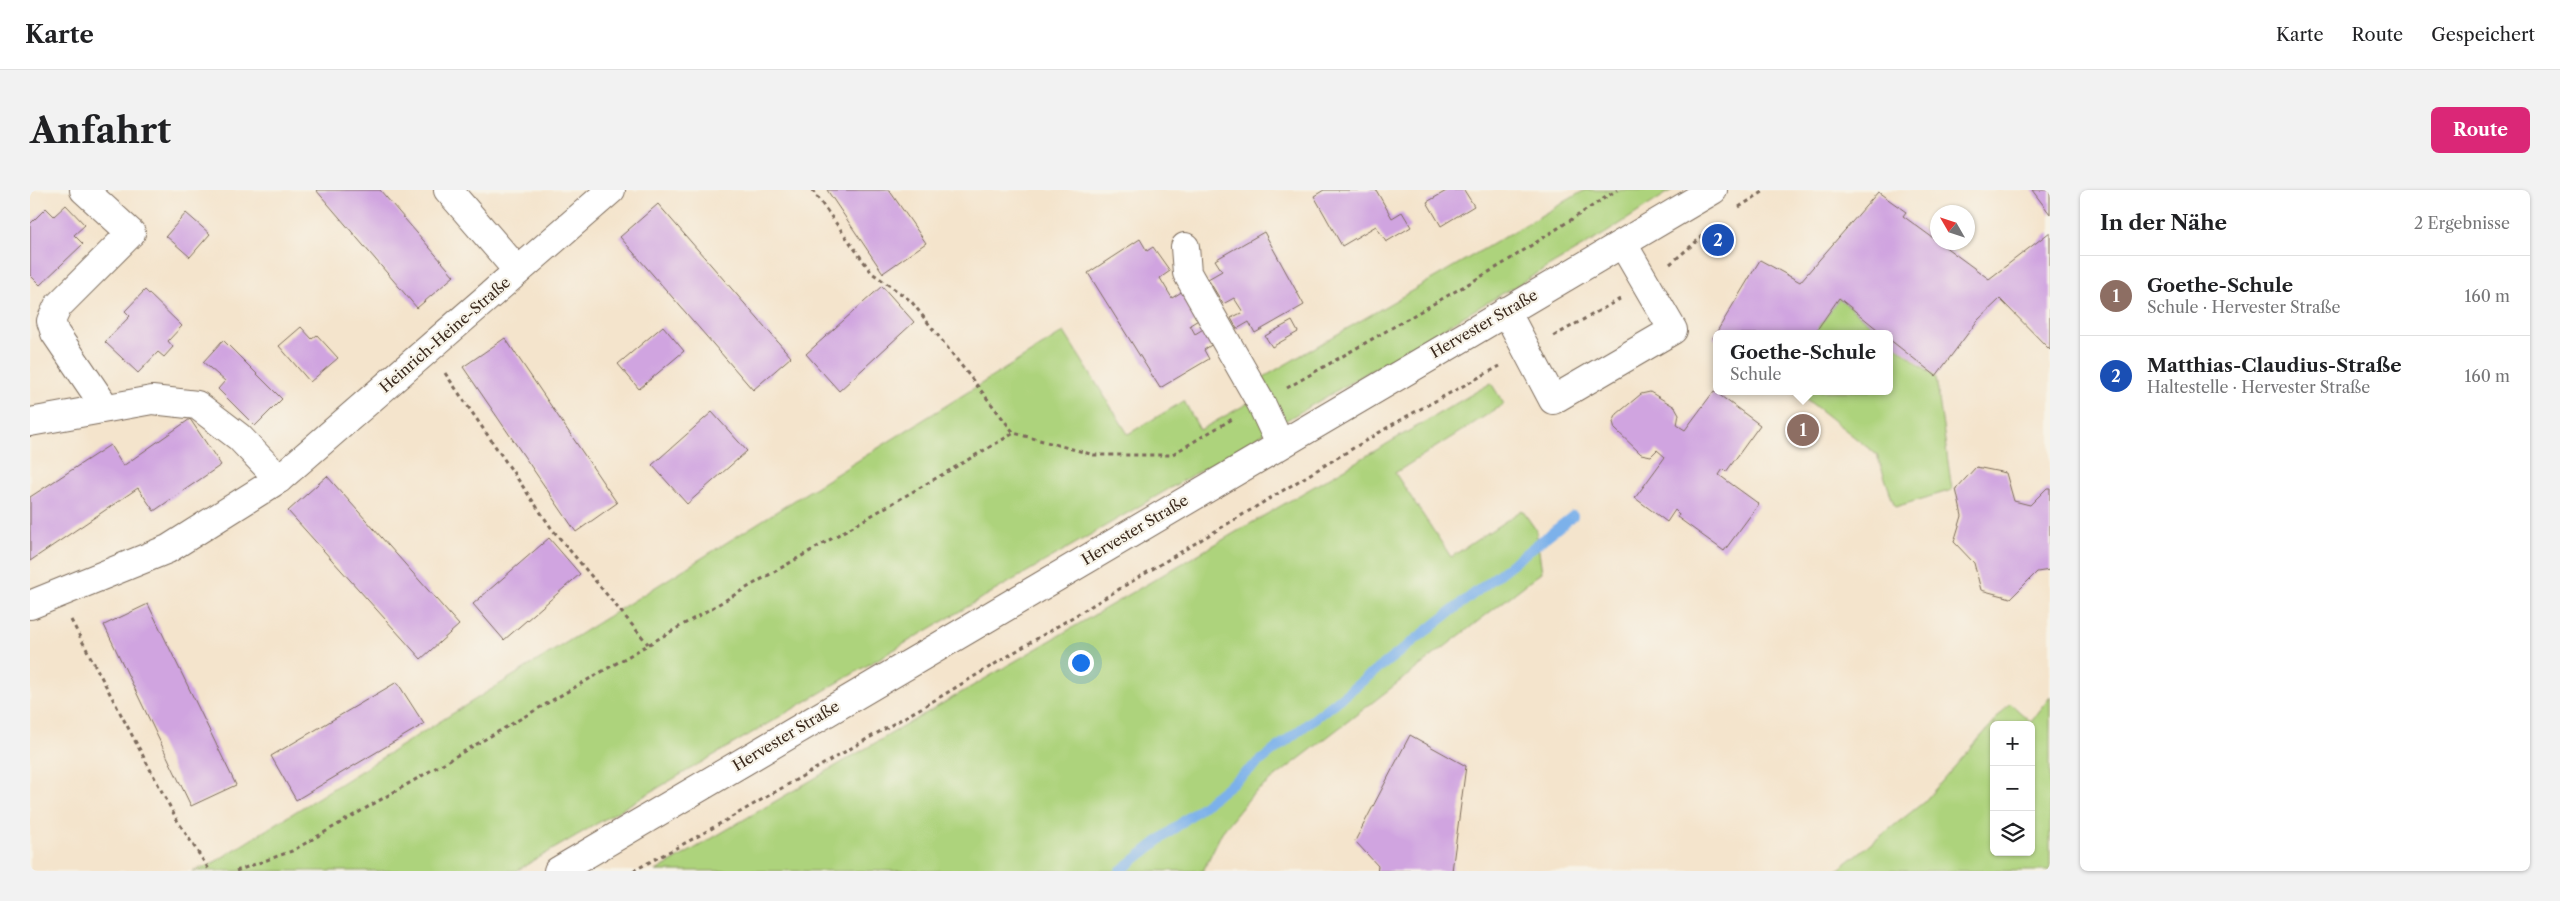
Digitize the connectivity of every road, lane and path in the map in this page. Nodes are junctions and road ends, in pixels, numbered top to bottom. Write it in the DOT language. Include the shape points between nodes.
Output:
graph roads {
  1 [pos="84,190"];
  2 [pos="448,190"];
  3 [pos="611,190"];
  4 [pos="812,190"];
  5 [pos="1617,190"];
  6 [pos="1713,190"];
  7 [pos="1766,190"];
  8 [pos="1734,210"];
  9 [pos="1719,223"];
  10 [pos="1623,244"];
  11 [pos="1185,247"];
  12 [pos="518,271"];
  13 [pos="1646,284"];
  14 [pos="1506,311"];
  15 [pos="429,348"];
  16 [pos="1527,351"];
  17 [pos="1261,403"];
  18 [pos="106,408"];
  19 [pos="30,422"];
  20 [pos="1014,433"];
  21 [pos="1280,444"];
  22 [pos="278,479"];
  23 [pos="57,595"];
  24 [pos="30,604"];
  25 [pos="648,644"];
  26 [pos="210,871"];
  27 [pos="236,871"];
  28 [pos="558,871"];
  29 [pos="633,871"];
  1 -- 18 [label="street" via="131,233 58,306 51,321 55,333"];
  2 -- 12 [label="street"];
  3 -- 12 [label="street, Heinrich-Heine-Straße"];
  4 -- 20 [label="path" via="872,273 911,301"];
  5 -- 17 [label="path" via="1501,265"];
  6 -- 10 [label="street, Hervester Straße"];
  7 -- 8 [label="path"];
  9 -- 13 [label="path"];
  10 -- 13 [label="street"];
  10 -- 14 [label="street, Hervester Straße"];
  11 -- 17 [label="street" via="1187,273"];
  12 -- 15 [label="street, Heinrich-Heine-Straße"];
  13 -- 16 [label="path"];
  13 -- 16 [label="street" via="1673,330 1553,400"];
  14 -- 16 [label="street"];
  14 -- 21 [label="street, Hervester Straße"];
  15 -- 22 [label="street, Heinrich-Heine-Straße"];
  15 -- 25 [label="path" via="552,529"];
  16 -- 29 [label="path" via="1400,420 940,697"];
  17 -- 20 [label="path" via="1171,455 1094,455"];
  17 -- 21 [label="street"];
  18 -- 19 [label="street"];
  18 -- 22 [label="street" via="152,400 197,405 239,437"];
  20 -- 25 [label="path"];
  21 -- 28 [label="street, Hervester Straße"];
  22 -- 23 [label="street, Heinrich-Heine-Straße" via="168,549"];
  23 -- 24 [label="street, Heinrich-Heine-Straße"];
  23 -- 26 [label="path" via="177,820"];
  25 -- 27 [label="path" via="292,851"];
}
